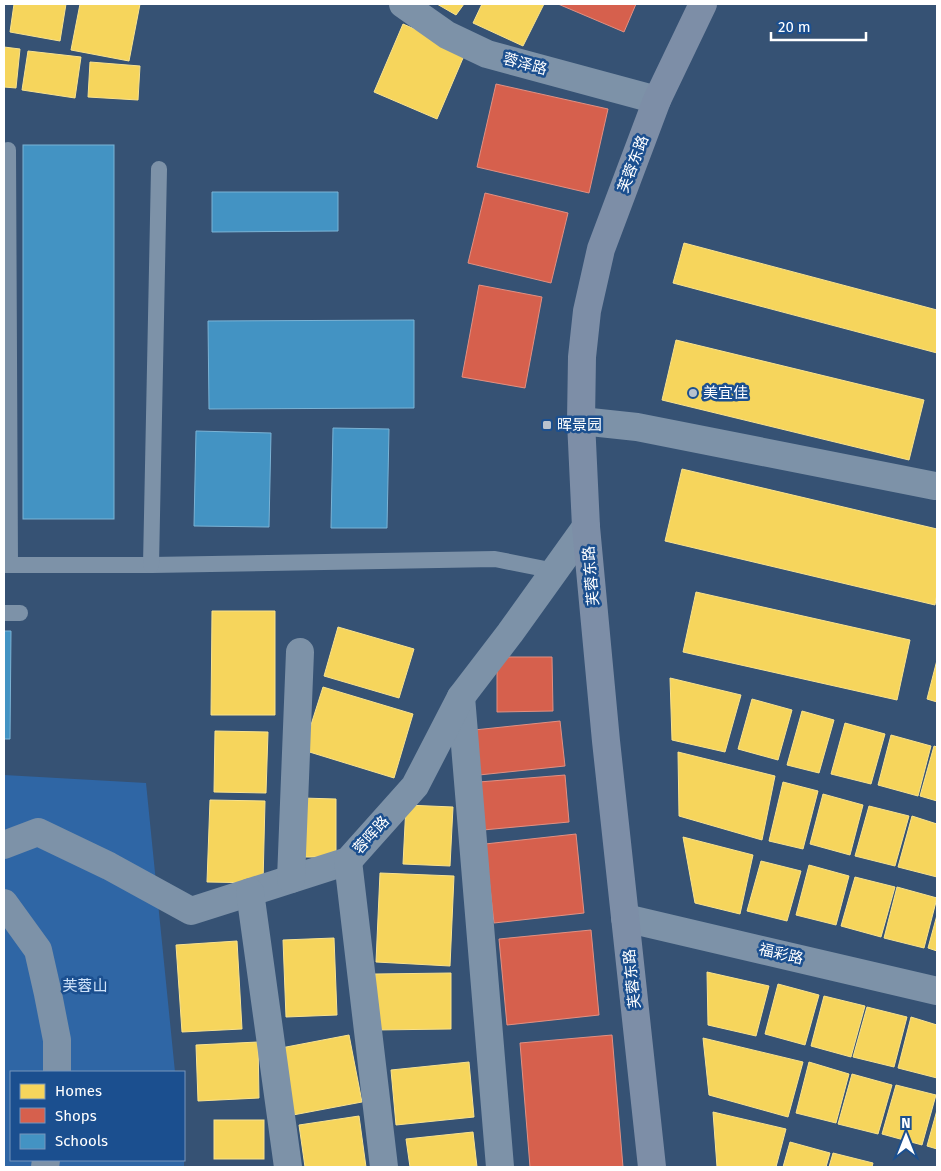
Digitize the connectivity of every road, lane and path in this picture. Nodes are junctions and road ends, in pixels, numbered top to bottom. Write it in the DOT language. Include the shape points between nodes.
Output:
graph roads {
  1 [pos="403,4"];
  2 [pos="703,4"];
  3 [pos="657,100"];
  4 [pos="8,150"];
  5 [pos="159,168"];
  6 [pos="581,421"];
  7 [pos="935,486"];
  8 [pos="7,519"];
  9 [pos="586,527"];
  10 [pos="7,565"];
  11 [pos="151,565"];
  12 [pos="554,571"];
  13 [pos="300,652"];
  14 [pos="461,697"];
  15 [pos="4,845"];
  16 [pos="348,861"];
  17 [pos="291,879"];
  18 [pos="250,892"];
  19 [pos="4,902"];
  20 [pos="625,918"];
  21 [pos="937,991"];
  22 [pos="57,1071"];
  23 [pos="288,1167"];
  24 [pos="384,1167"];
  25 [pos="500,1167"];
  26 [pos="652,1167"];
  1 -- 3 [label="street, 蓉泽路" via="447,35 487,54"];
  2 -- 3 [label="main road, 芙蓉东路"];
  3 -- 6 [label="main road, 芙蓉东路" via="601,250 587,311"];
  4 -- 8 [label="lane"];
  5 -- 11 [label="lane"];
  6 -- 7 [label="street" via="637,427"];
  6 -- 9 [label="main road, 芙蓉东路"];
  8 -- 10 [label="lane"];
  9 -- 12 [label="street, 蓉晖路"];
  9 -- 20 [label="main road, 芙蓉东路"];
  10 -- 11 [label="lane"];
  11 -- 12 [label="lane" via="495,559"];
  12 -- 14 [label="street, 蓉晖路"];
  13 -- 17 [label="street"];
  14 -- 16 [label="street, 蓉晖路" via="415,786"];
  14 -- 25 [label="street"];
  15 -- 18 [label="street, 蓉晖路" via="38,832 191,911"];
  16 -- 17 [label="street, 蓉晖路"];
  16 -- 24 [label="street"];
  17 -- 18 [label="street, 蓉晖路"];
  18 -- 23 [label="street"];
  19 -- 22 [label="street" via="38,950 57,1040"];
  20 -- 21 [label="street, 福彩路"];
  20 -- 26 [label="main road, 芙蓉东路"];
}
